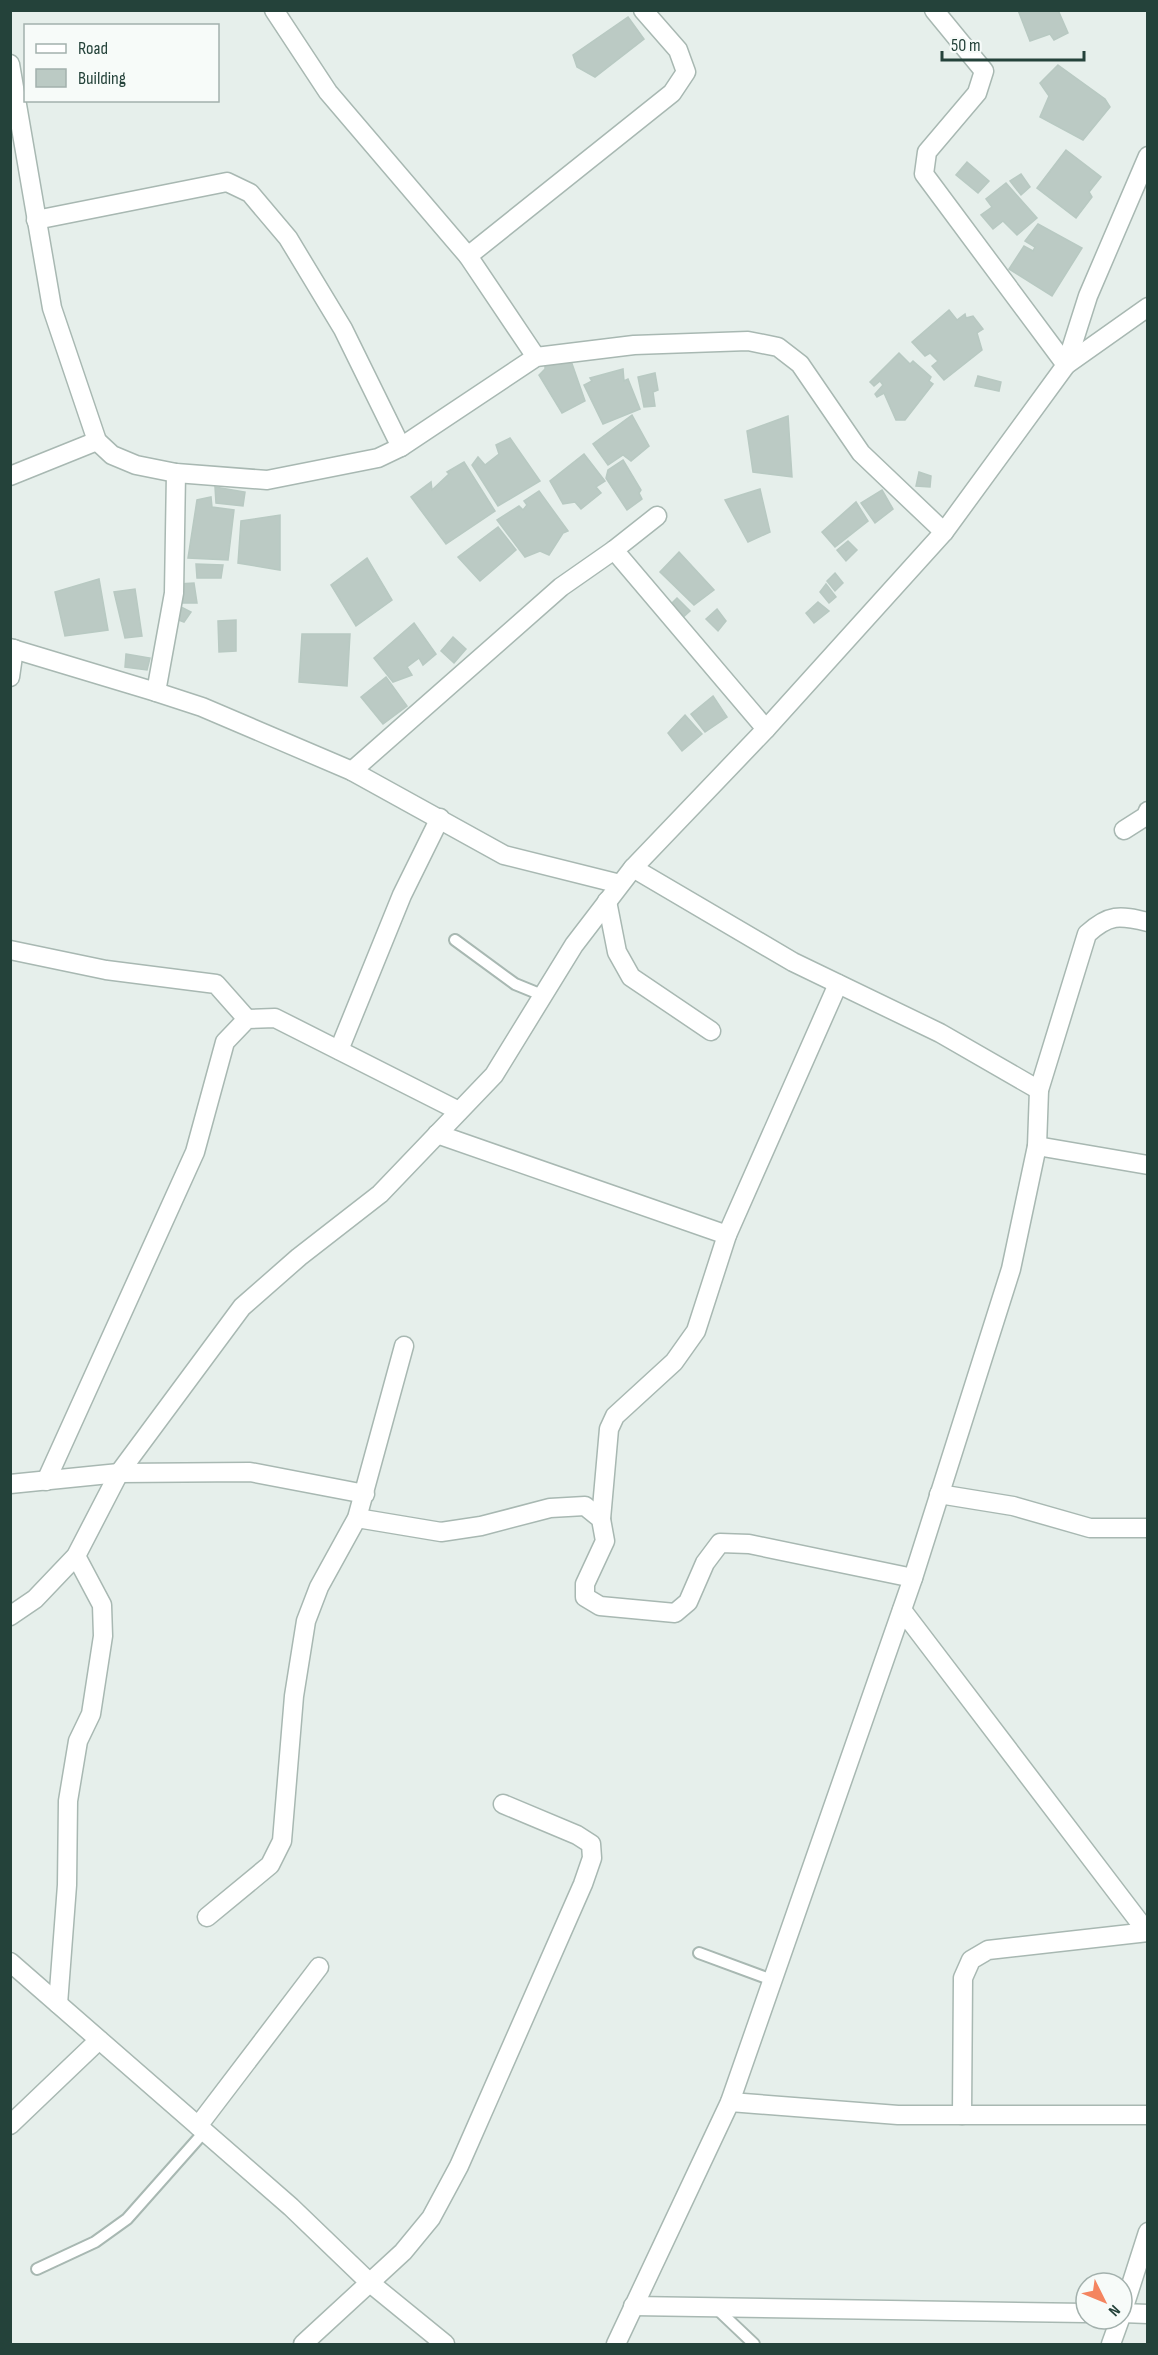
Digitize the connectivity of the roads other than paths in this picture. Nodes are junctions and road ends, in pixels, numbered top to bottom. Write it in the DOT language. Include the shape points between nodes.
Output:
graph roads {
  1 [pos="274,10"];
  2 [pos="643,10"];
  3 [pos="934,10"];
  4 [pos="10,64"];
  5 [pos="1148,156"];
  6 [pos="36,220"];
  7 [pos="468,256"];
  8 [pos="1148,307"];
  9 [pos="536,357"];
  10 [pos="1066,365"];
  11 [pos="97,441"];
  12 [pos="401,447"];
  13 [pos="177,473"];
  14 [pos="10,476"];
  15 [pos="657,516"];
  16 [pos="944,532"];
  17 [pos="614,550"];
  18 [pos="12,649"];
  19 [pos="10,677"];
  20 [pos="156,692"];
  21 [pos="766,729"];
  22 [pos="352,771"];
  23 [pos="1148,811"];
  24 [pos="440,818"];
  25 [pos="1124,830"];
  26 [pos="633,868"];
  27 [pos="620,884"];
  28 [pos="607,902"];
  29 [pos="1148,922"];
  30 [pos="455,940"];
  31 [pos="10,950"];
  32 [pos="838,984"];
  33 [pos="542,995"];
  34 [pos="247,1018"];
  35 [pos="711,1031"];
  36 [pos="339,1050"];
  37 [pos="1039,1090"];
  38 [pos="459,1111"];
  39 [pos="437,1134"];
  40 [pos="1037,1146"];
  41 [pos="1148,1165"];
  42 [pos="727,1235"];
  43 [pos="404,1346"];
  44 [pos="119,1473"];
  45 [pos="46,1481"];
  46 [pos="10,1485"];
  47 [pos="365,1494"];
  48 [pos="939,1494"];
  49 [pos="357,1518"];
  50 [pos="601,1519"];
  51 [pos="1148,1528"];
  52 [pos="76,1556"];
  53 [pos="913,1578"];
  54 [pos="902,1610"];
  55 [pos="10,1616"];
  56 [pos="503,1804"];
  57 [pos="207,1917"];
  58 [pos="1147,1932"];
  59 [pos="699,1953"];
  60 [pos="10,1962"];
  61 [pos="319,1967"];
  62 [pos="772,1980"];
  63 [pos="58,2004"];
  64 [pos="99,2040"];
  65 [pos="730,2103"];
  66 [pos="962,2115"];
  67 [pos="1148,2115"];
  68 [pos="10,2125"];
  69 [pos="201,2128"];
  70 [pos="1148,2232"];
  71 [pos="37,2268"];
  72 [pos="1134,2276"];
  73 [pos="369,2282"];
  74 [pos="633,2306"];
  75 [pos="715,2307"];
  76 [pos="1074,2313"];
  77 [pos="303,2344"];
  78 [pos="445,2344"];
  79 [pos="616,2344"];
  80 [pos="754,2344"];
  1 -- 7 [label="street" via="328,92"];
  2 -- 7 [label="street" via="678,50 686,72 672,93"];
  3 -- 10 [label="street" via="984,71 977,93 927,152 924,174"];
  4 -- 6 [label="street"];
  5 -- 10 [label="street" via="1088,296"];
  6 -- 11 [label="street" via="52,308"];
  6 -- 12 [label="street" via="226,182 250,192 301,258 343,329"];
  7 -- 9 [label="street"];
  8 -- 10 [label="street"];
  9 -- 12 [label="street"];
  9 -- 16 [label="street" via="634,345 748,340 778,347 800,364 861,453"];
  10 -- 16 [label="street"];
  11 -- 13 [label="street" via="112,455 136,465"];
  11 -- 14 [label="street"];
  12 -- 13 [label="street" via="363,462 267,480"];
  13 -- 20 [label="street" via="174,593"];
  15 -- 17 [label="street"];
  16 -- 21 [label="street"];
  17 -- 21 [label="street"];
  17 -- 22 [label="street" via="561,587"];
  18 -- 19 [label="street"];
  18 -- 20 [label="street"];
  20 -- 22 [label="street" via="202,707"];
  21 -- 26 [label="street"];
  22 -- 24 [label="street"];
  23 -- 25 [label="street"];
  24 -- 27 [label="street" via="504,855"];
  24 -- 36 [label="street" via="402,895"];
  26 -- 27 [label="street"];
  26 -- 32 [label="street" via="793,962"];
  27 -- 28 [label="street"];
  28 -- 33 [label="street"];
  28 -- 35 [label="street" via="617,952 631,977"];
  29 -- 37 [label="street" via="1102,920 1087,934"];
  30 -- 33 [label="lane" via="515,984"];
  31 -- 34 [label="street" via="105,970 216,984"];
  32 -- 37 [label="street" via="940,1033"];
  32 -- 42 [label="street"];
  33 -- 38 [label="street" via="494,1075"];
  34 -- 36 [label="street" via="275,1017"];
  34 -- 45 [label="street" via="225,1042 195,1152"];
  36 -- 38 [label="street"];
  37 -- 40 [label="street"];
  38 -- 39 [label="street"];
  39 -- 42 [label="street"];
  39 -- 44 [label="street" via="373,1200 242,1307"];
  40 -- 41 [label="street"];
  40 -- 48 [label="street" via="1011,1269"];
  42 -- 50 [label="street" via="696,1331 687,1347 615,1416 609,1429"];
  43 -- 47 [label="street"];
  44 -- 45 [label="street"];
  44 -- 47 [label="street" via="250,1472"];
  44 -- 52 [label="street"];
  45 -- 46 [label="street"];
  47 -- 49 [label="street"];
  48 -- 51 [label="street" via="1013,1506 1090,1528"];
  48 -- 53 [label="street"];
  49 -- 50 [label="street" via="441,1532 550,1508 585,1506"];
  49 -- 57 [label="street" via="319,1587 306,1621 294,1696 282,1841 270,1865"];
  50 -- 53 [label="street" via="605,1541 585,1584 585,1597 600,1605 675,1613 688,1602 705,1563 720,1543 749,1544"];
  52 -- 55 [label="street" via="36,1599"];
  52 -- 63 [label="street" via="102,1605 103,1636 91,1714 78,1741 69,1801"];
  53 -- 54 [label="street"];
  54 -- 58 [label="street"];
  54 -- 62 [label="street"];
  56 -- 73 [label="street" via="577,1835 591,1844 592,1858 459,2166 432,2218 403,2252"];
  58 -- 66 [label="street" via="988,1950 971,1960 963,1978"];
  59 -- 62 [label="lane"];
  60 -- 63 [label="street"];
  61 -- 69 [label="street"];
  62 -- 65 [label="street"];
  63 -- 64 [label="street"];
  64 -- 68 [label="street"];
  64 -- 69 [label="street"];
  65 -- 66 [label="street" via="898,2115"];
  65 -- 74 [label="street"];
  66 -- 67 [label="street"];
  69 -- 71 [label="lane" via="127,2219 95,2242"];
  69 -- 73 [label="street"];
  70 -- 72 [label="street"];
  73 -- 77 [label="street"];
  73 -- 78 [label="street"];
  74 -- 75 [label="street"];
  74 -- 79 [label="street"];
  75 -- 76 [label="street"];
  75 -- 80 [label="lane"];
}
